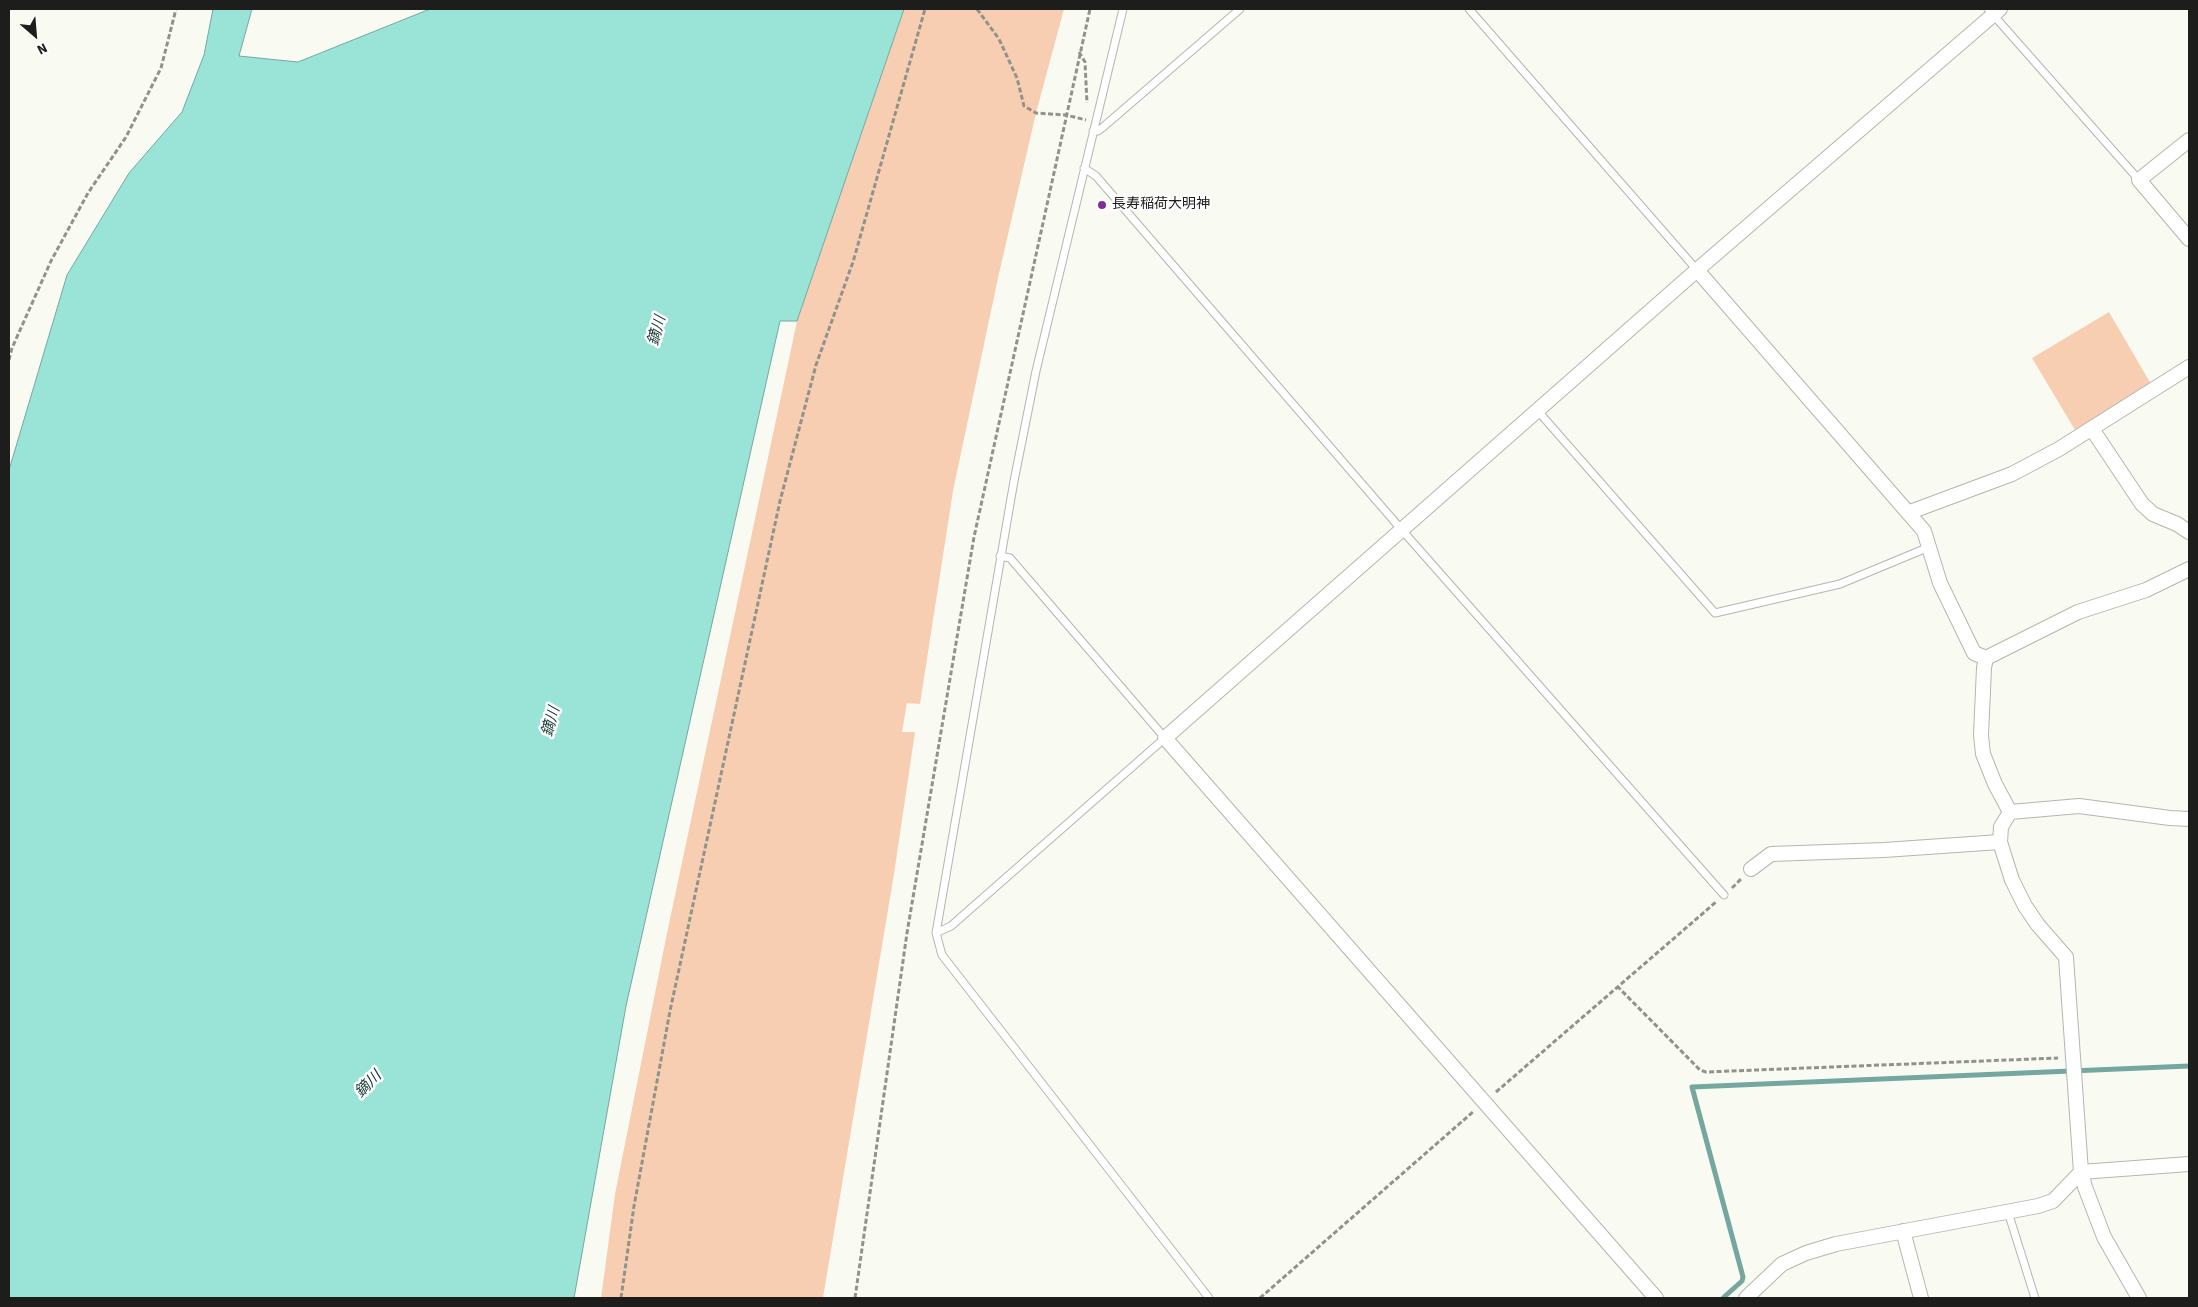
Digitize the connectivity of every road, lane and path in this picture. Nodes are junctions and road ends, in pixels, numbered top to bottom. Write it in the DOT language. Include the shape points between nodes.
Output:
graph roads {
  1 [pos="176,9"];
  2 [pos="926,9"];
  3 [pos="977,9"];
  4 [pos="1090,9"];
  5 [pos="1123,9"];
  6 [pos="1240,9"];
  7 [pos="1469,9"];
  8 [pos="1993,11"];
  9 [pos="1079,52"];
  10 [pos="1066,115"];
  11 [pos="1087,121"];
  12 [pos="1093,131"];
  13 [pos="2189,140"];
  14 [pos="1089,146"];
  15 [pos="1084,168"];
  16 [pos="2139,180"];
  17 [pos="2189,239"];
  18 [pos="1696,270"];
  19 [pos="9,360"];
  20 [pos="2189,367"];
  21 [pos="1538,410"];
  22 [pos="2092,429"];
  23 [pos="1910,512"];
  24 [pos="1400,529"];
  25 [pos="2189,532"];
  26 [pos="1930,547"];
  27 [pos="1000,556"];
  28 [pos="2189,569"];
  29 [pos="1986,658"];
  30 [pos="1165,738"];
  31 [pos="2010,812"];
  32 [pos="2189,819"];
  33 [pos="2000,842"];
  34 [pos="1751,869"];
  35 [pos="1724,895"];
  36 [pos="936,933"];
  37 [pos="1618,986"];
  38 [pos="2074,1057"];
  39 [pos="1484,1103"];
  40 [pos="2189,1164"];
  41 [pos="2082,1172"];
  42 [pos="2008,1212"];
  43 [pos="1903,1231"];
  44 [pos="621,1298"];
  45 [pos="855,1298"];
  46 [pos="1209,1298"];
  47 [pos="1260,1298"];
  48 [pos="1656,1298"];
  49 [pos="1746,1298"];
  50 [pos="1921,1298"];
  51 [pos="2035,1298"];
  52 [pos="2139,1298"];
  1 -- 19 [label="path" via="161,68 126,137 88,193 51,261"];
  2 -- 44 [label="path" via="854,262 816,365 780,501 670,1011 634,1206"];
  3 -- 10 [label="path" via="999,39 1017,78 1024,106 1036,113"];
  4 -- 9 [label="path"];
  5 -- 12 [label="lane"];
  6 -- 12 [label="lane" via="1102,128"];
  7 -- 18 [label="lane"];
  8 -- 16 [label="lane"];
  8 -- 18 [label="street"];
  9 -- 10 [label="path"];
  9 -- 11 [label="path" via="1086,70"];
  10 -- 11 [label="path"];
  10 -- 45 [label="path" via="974,537 907,933"];
  11 -- 14 [label="path"];
  12 -- 14 [label="lane"];
  13 -- 16 [label="street"];
  14 -- 15 [label="lane"];
  15 -- 24 [label="lane" via="1096,176"];
  15 -- 27 [label="lane" via="1036,371"];
  16 -- 17 [label="street"];
  18 -- 21 [label="street"];
  18 -- 23 [label="street"];
  20 -- 22 [label="street"];
  21 -- 24 [label="street"];
  21 -- 26 [label="lane" via="1714,613 1840,584"];
  22 -- 23 [label="street" via="2060,450 2012,474"];
  22 -- 25 [label="street" via="2142,504 2152,514"];
  23 -- 26 [label="street" via="1924,531"];
  24 -- 30 [label="street"];
  24 -- 35 [label="lane"];
  26 -- 29 [label="street" via="1940,583 1974,653"];
  27 -- 30 [label="lane" via="1010,558"];
  27 -- 36 [label="lane"];
  28 -- 29 [label="street" via="2146,590 2078,612"];
  29 -- 31 [label="street" via="1981,736 1983,754"];
  30 -- 36 [label="lane" via="951,926"];
  30 -- 39 [label="street"];
  31 -- 32 [label="street" via="2080,806"];
  31 -- 33 [label="street" via="2001,827"];
  33 -- 34 [label="street" via="1771,854"];
  33 -- 38 [label="street" via="2012,880 2025,906 2066,957"];
  34 -- 35 [label="path"];
  35 -- 37 [label="path"];
  36 -- 46 [label="lane" via="942,955"];
  37 -- 38 [label="path" via="1700,1070 1706,1072"];
  37 -- 39 [label="path"];
  38 -- 41 [label="street"];
  39 -- 47 [label="path"];
  39 -- 48 [label="street"];
  40 -- 41 [label="street"];
  41 -- 42 [label="street" via="2053,1201"];
  41 -- 52 [label="street" via="2104,1237"];
  42 -- 43 [label="street"];
  42 -- 51 [label="lane"];
  43 -- 49 [label="street" via="1836,1244 1792,1258"];
  43 -- 50 [label="street"];
}
